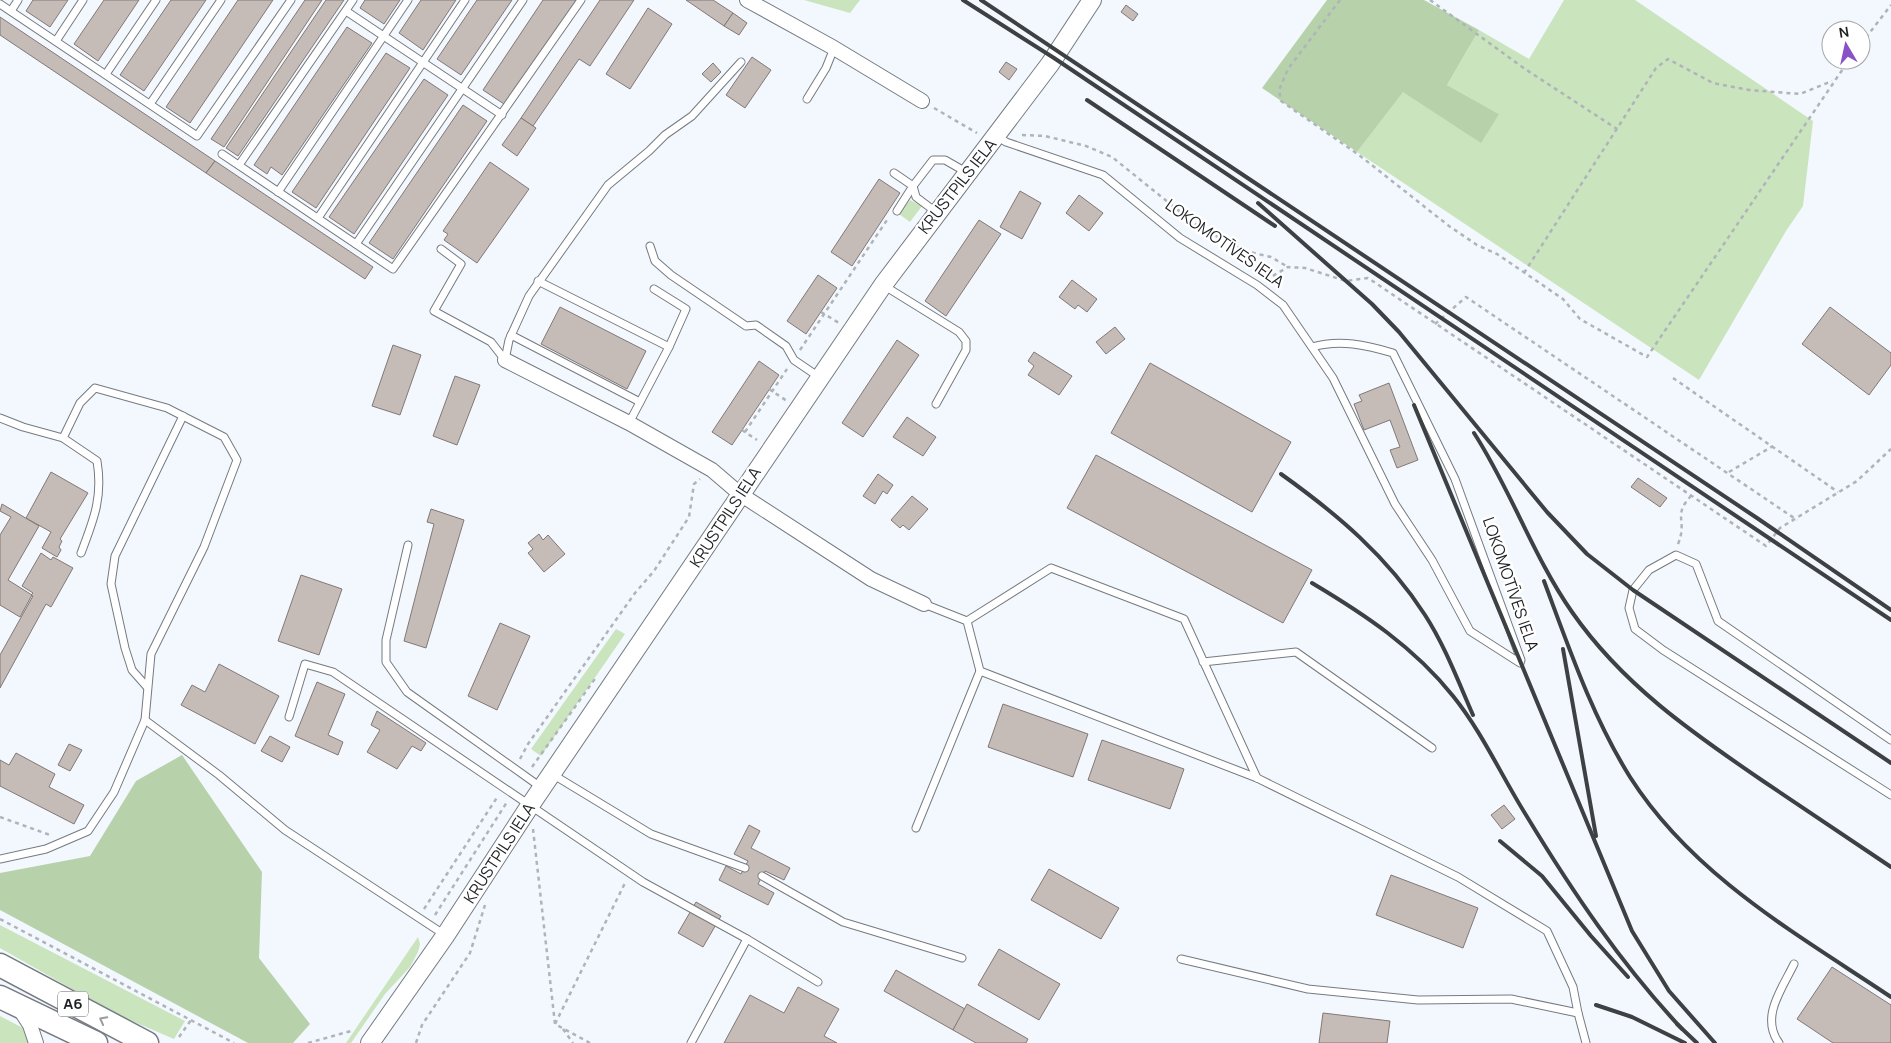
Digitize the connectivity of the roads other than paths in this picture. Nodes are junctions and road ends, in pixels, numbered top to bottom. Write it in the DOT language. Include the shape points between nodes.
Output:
graph roads {
  1 [pos="18,0"];
  2 [pos="83,0"];
  3 [pos="156,0"];
  4 [pos="220,0"];
  5 [pos="291,0"];
  6 [pos="353,0"];
  7 [pos="408,0"];
  8 [pos="465,0"];
  9 [pos="523,0"];
  10 [pos="581,0"];
  11 [pos="747,0"];
  12 [pos="1092,0"];
  13 [pos="0,4"];
  14 [pos="11,11"];
  15 [pos="346,11"];
  16 [pos="383,37"];
  17 [pos="56,41"];
  18 [pos="834,48"];
  19 [pos="423,62"];
  20 [pos="741,62"];
  21 [pos="106,74"];
  22 [pos="462,88"];
  23 [pos="807,99"];
  24 [pos="922,101"];
  25 [pos="150,104"];
  26 [pos="502,115"];
  27 [pos="996,136"];
  28 [pos="222,154"];
  29 [pos="239,165"];
  30 [pos="966,172"];
  31 [pos="894,173"];
  32 [pos="913,186"];
  33 [pos="278,192"];
  34 [pos="897,211"];
  35 [pos="936,212"];
  36 [pos="318,218"];
  37 [pos="356,244"];
  38 [pos="650,246"];
  39 [pos="441,249"];
  40 [pos="538,281"];
  41 [pos="883,285"];
  42 [pos="654,289"];
  43 [pos="511,335"];
  44 [pos="669,347"];
  45 [pos="1312,347"];
  46 [pos="505,360"];
  47 [pos="819,377"];
  48 [pos="640,402"];
  49 [pos="936,404"];
  50 [pos="183,416"];
  51 [pos="0,418"];
  52 [pos="629,423"];
  53 [pos="63,438"];
  54 [pos="740,494"];
  55 [pos="408,545"];
  56 [pos="81,552"];
  57 [pos="924,604"];
  58 [pos="967,621"];
  59 [pos="1203,662"];
  60 [pos="980,671"];
  61 [pos="147,687"];
  62 [pos="289,717"];
  63 [pos="145,720"];
  64 [pos="1891,740"];
  65 [pos="1432,748"];
  66 [pos="1257,778"];
  67 [pos="547,781"];
  68 [pos="1891,795"];
  69 [pos="531,804"];
  70 [pos="916,828"];
  71 [pos="0,859"];
  72 [pos="744,868"];
  73 [pos="762,876"];
  74 [pos="445,936"];
  75 [pos="747,939"];
  76 [pos="962,958"];
  77 [pos="1180,959"];
  78 [pos="1794,964"];
  79 [pos="0,965"];
  80 [pos="818,982"];
  81 [pos="9,1002"];
  82 [pos="1578,1013"];
  83 [pos="80,1040"];
  84 [pos="36,1043"];
  85 [pos="146,1043"];
  86 [pos="370,1043"];
  87 [pos="692,1043"];
  88 [pos="1586,1043"];
  89 [pos="1779,1043"];
  1 -- 14 [label="lane"];
  2 -- 17 [label="lane"];
  3 -- 21 [label="lane"];
  4 -- 25 [label="lane"];
  5 -- 25 [label="lane" via="198,136"];
  6 -- 15 [label="lane"];
  7 -- 16 [label="lane"];
  8 -- 19 [label="lane"];
  9 -- 22 [label="lane"];
  10 -- 26 [label="lane"];
  11 -- 18 [label="street"];
  12 -- 27 [label="street, KRUSTPILS IELA" via="1050,64"];
  13 -- 14 [label="lane"];
  14 -- 17 [label="lane"];
  15 -- 16 [label="lane"];
  15 -- 29 [label="lane"];
  16 -- 19 [label="lane"];
  16 -- 33 [label="lane"];
  17 -- 21 [label="lane"];
  18 -- 23 [label="lane"];
  18 -- 24 [label="street"];
  19 -- 22 [label="lane"];
  19 -- 36 [label="lane"];
  20 -- 40 [label="lane" via="692,116 608,185"];
  21 -- 25 [label="lane"];
  22 -- 26 [label="lane"];
  22 -- 37 [label="lane"];
  26 -- 37 [label="lane" via="393,269"];
  27 -- 30 [label="street, KRUSTPILS IELA"];
  27 -- 45 [label="lane, LOKOMOTĪVES IELA" via="1022,148 1103,174 1180,238 1257,285 1283,306"];
  28 -- 29 [label="lane"];
  29 -- 33 [label="lane"];
  30 -- 32 [label="lane" via="945,160 933,160"];
  30 -- 35 [label="street, KRUSTPILS IELA"];
  31 -- 32 [label="lane"];
  32 -- 34 [label="lane"];
  32 -- 35 [label="lane" via="916,197"];
  33 -- 36 [label="lane"];
  35 -- 41 [label="street, KRUSTPILS IELA"];
  36 -- 37 [label="lane"];
  38 -- 47 [label="lane" via="655,262 671,275 746,326 756,325 786,346 794,360"];
  39 -- 46 [label="lane" via="461,264 434,310 491,342"];
  40 -- 43 [label="lane"];
  40 -- 44 [label="lane"];
  41 -- 47 [label="street, KRUSTPILS IELA"];
  41 -- 49 [label="lane" via="959,332 966,341 966,350"];
  42 -- 44 [label="lane" via="686,309"];
  43 -- 46 [label="lane"];
  43 -- 48 [label="lane"];
  44 -- 48 [label="lane"];
  45 -- 45 [label="lane, LOKOMOTĪVES IELA" via="1333,378 1395,504 1432,560 1470,631 1520,663 1522,660 1456,479 1393,353 1355,344 1328,342"];
  46 -- 52 [label="street"];
  47 -- 54 [label="street, KRUSTPILS IELA"];
  48 -- 52 [label="lane"];
  50 -- 53 [label="lane" via="168,408 95,388 80,403"];
  50 -- 61 [label="lane" via="115,556 111,584 132,670"];
  50 -- 61 [label="lane" via="224,437 237,460 204,548 151,654"];
  51 -- 53 [label="lane"];
  52 -- 54 [label="street" via="712,470"];
  53 -- 56 [label="lane" via="97,461 97,511"];
  54 -- 57 [label="street" via="871,578"];
  54 -- 67 [label="street, KRUSTPILS IELA"];
  55 -- 67 [label="lane" via="386,640 386,662 407,692 524,777"];
  57 -- 58 [label="lane"];
  58 -- 59 [label="lane" via="1051,568 1184,619"];
  58 -- 60 [label="lane"];
  59 -- 65 [label="lane" via="1296,652"];
  59 -- 66 [label="lane"];
  60 -- 66 [label="lane"];
  60 -- 70 [label="lane"];
  61 -- 63 [label="lane"];
  62 -- 69 [label="lane" via="305,664 333,672"];
  63 -- 71 [label="lane" via="114,792 88,831 46,850"];
  63 -- 74 [label="lane" via="285,830"];
  64 -- 68 [label="lane" via="1718,621 1696,564 1676,555 1649,570 1633,590 1629,608 1635,629"];
  66 -- 82 [label="lane" via="1458,877 1547,931 1573,987"];
  67 -- 69 [label="street, KRUSTPILS IELA"];
  67 -- 72 [label="lane" via="651,834"];
  69 -- 74 [label="street, KRUSTPILS IELA"];
  69 -- 75 [label="lane" via="630,873"];
  73 -- 76 [label="lane" via="843,922"];
  74 -- 86 [label="street, KRUSTPILS IELA"];
  75 -- 80 [label="lane"];
  75 -- 87 [label="lane"];
  77 -- 82 [label="lane" via="1308,989 1418,1000 1511,999"];
  78 -- 89 [label="lane" via="1770,1016 1772,1034"];
  85 -- 79 [label="highway, A6, one-way"];
  81 -- 83 [label="highway, A6"];
  81 -- 84 [label="street" via="30,1025"];
  82 -- 88 [label="lane"];
}
